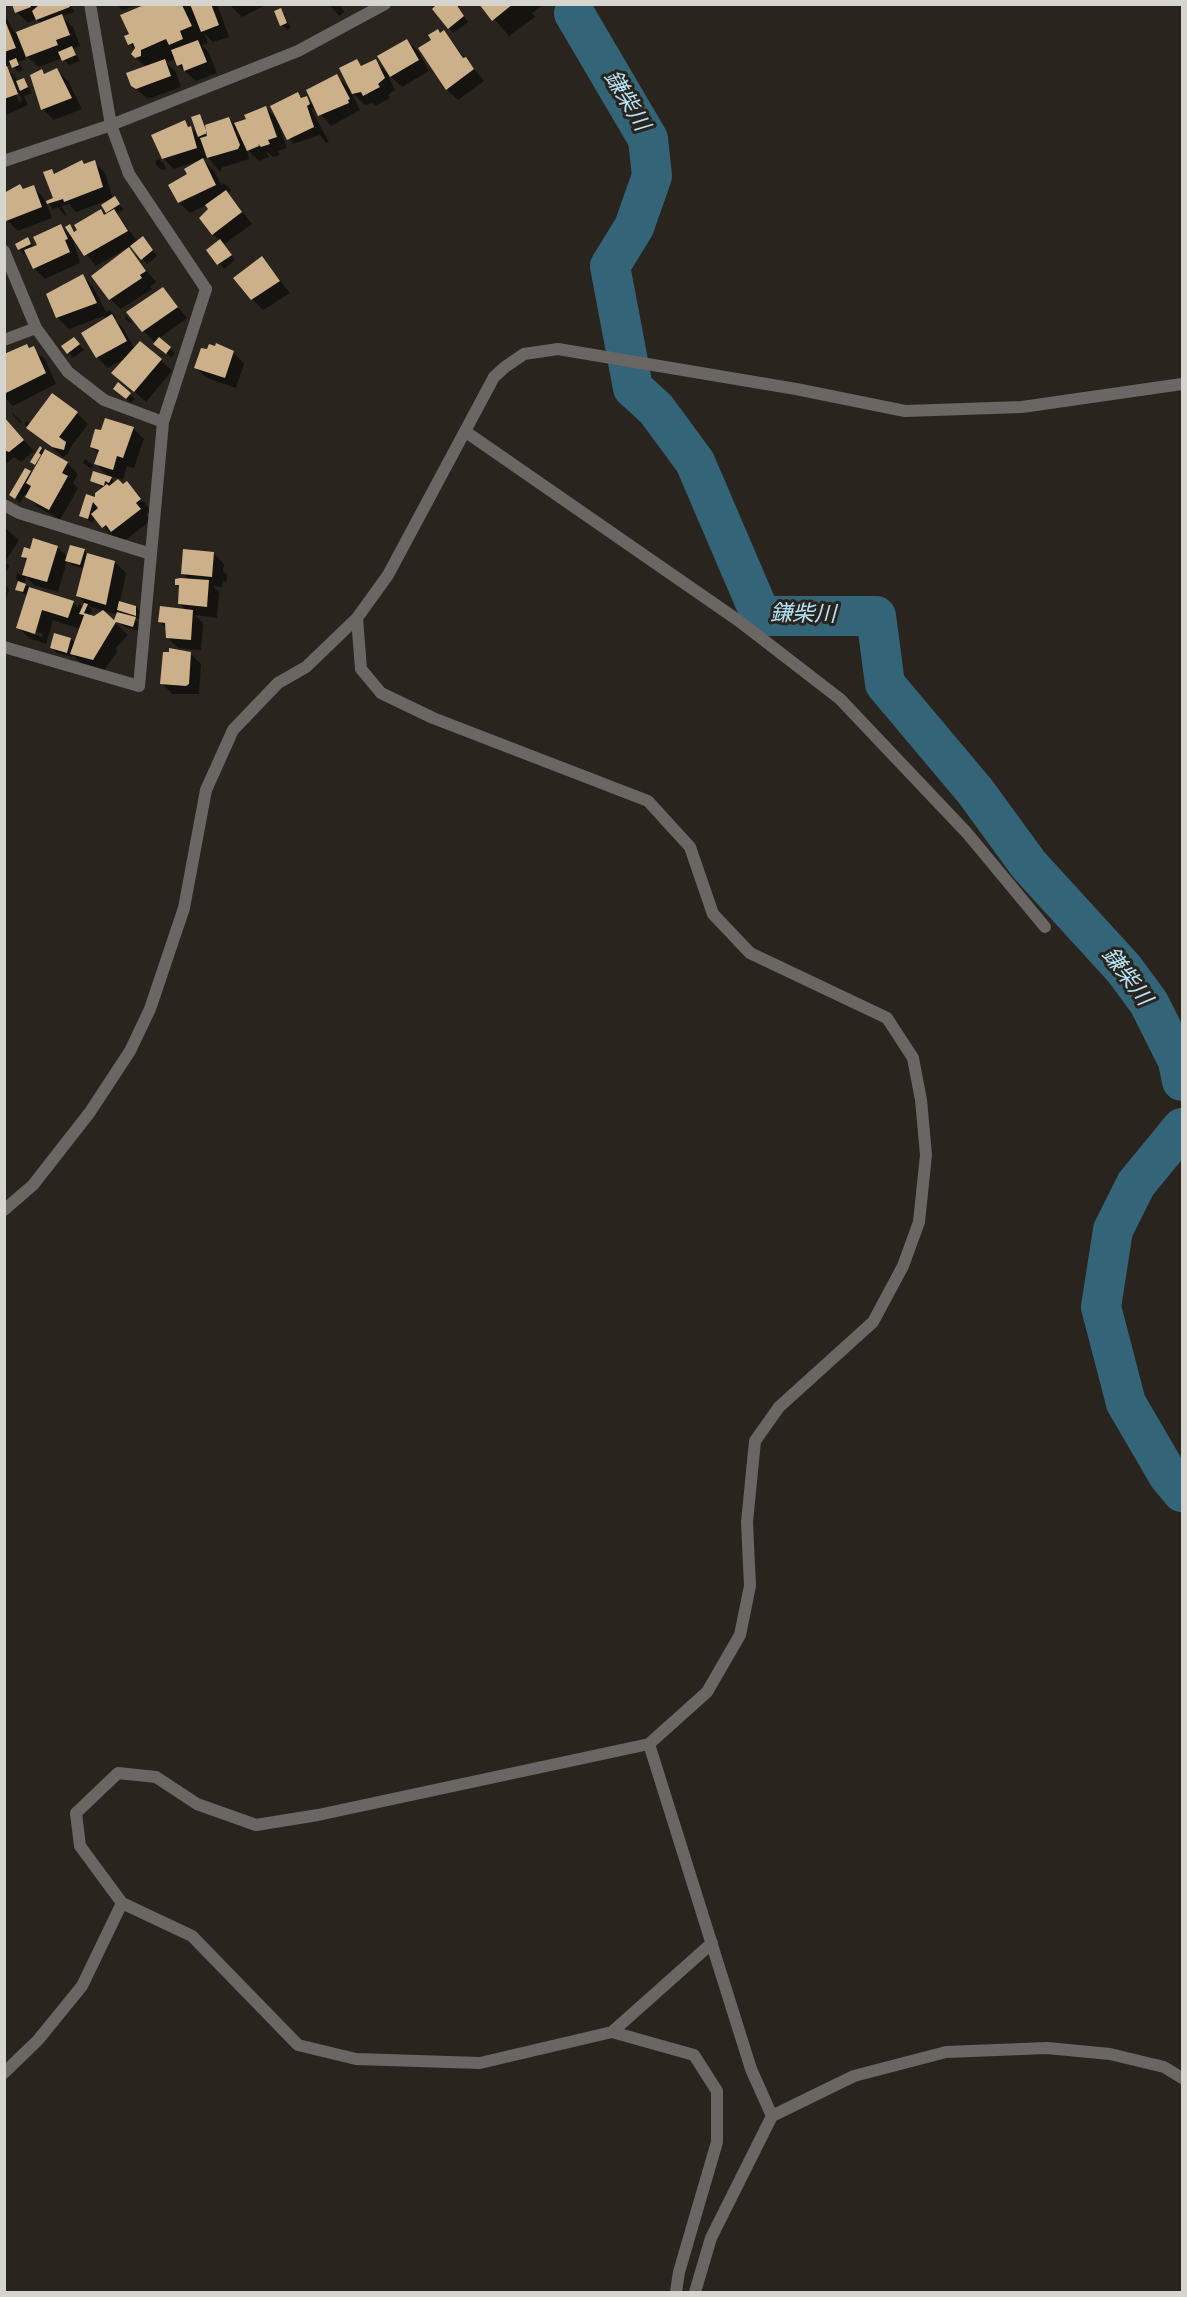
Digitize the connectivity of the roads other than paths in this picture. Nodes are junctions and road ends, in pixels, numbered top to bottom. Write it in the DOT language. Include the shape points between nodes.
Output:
graph roads {
  1 [pos="90,4"];
  2 [pos="385,4"];
  3 [pos="111,125"];
  4 [pos="4,161"];
  5 [pos="4,251"];
  6 [pos="36,328"];
  7 [pos="4,340"];
  8 [pos="1182,384"];
  9 [pos="163,422"];
  10 [pos="466,432"];
  11 [pos="4,505"];
  12 [pos="151,554"];
  13 [pos="357,618"];
  14 [pos="4,647"];
  15 [pos="1045,927"];
  16 [pos="4,1210"];
  17 [pos="649,1744"];
  18 [pos="122,1903"];
  19 [pos="712,1943"];
  20 [pos="612,2032"];
  21 [pos="4,2073"];
  22 [pos="1182,2078"];
  23 [pos="772,2116"];
  24 [pos="676,2292"];
  25 [pos="695,2292"];
  1 -- 3 [label="street"];
  2 -- 3 [label="street" via="298,51"];
  3 -- 4 [label="street"];
  3 -- 9 [label="street" via="129,174 206,289"];
  5 -- 6 [label="street"];
  6 -- 7 [label="street"];
  6 -- 9 [label="street" via="68,372 104,400"];
  8 -- 10 [label="street" via="1022,407 905,411 558,349 524,354 494,377"];
  9 -- 12 [label="street"];
  10 -- 13 [label="street" via="388,575"];
  10 -- 15 [label="street" via="739,621 840,699 967,833"];
  11 -- 12 [label="street"];
  12 -- 14 [label="street" via="138,686"];
  13 -- 16 [label="street" via="306,667 278,683 233,730 206,790 184,908 150,1009 130,1051 90,1112 33,1185"];
  13 -- 17 [label="street" via="361,669 381,693 433,718 648,801 690,847 713,914 750,954 887,1018 914,1058 926,1155 919,1222 903,1266 873,1322 779,1407 755,1441 747,1522 750,1586 740,1635 707,1692"];
  17 -- 18 [label="street" via="256,1825 197,1804 156,1777 118,1773 76,1813 80,1846"];
  17 -- 19 [label="street"];
  18 -- 20 [label="street" via="192,1936 298,2045 356,2059 480,2063"];
  18 -- 21 [label="street" via="82,1986 38,2040"];
  19 -- 20 [label="street"];
  19 -- 23 [label="street" via="751,2069"];
  20 -- 24 [label="street" via="694,2055 717,2091 717,2142"];
  22 -- 23 [label="street" via="1164,2067 1110,2054 1047,2048 946,2052 854,2076"];
  23 -- 25 [label="street" via="711,2238"];
}
